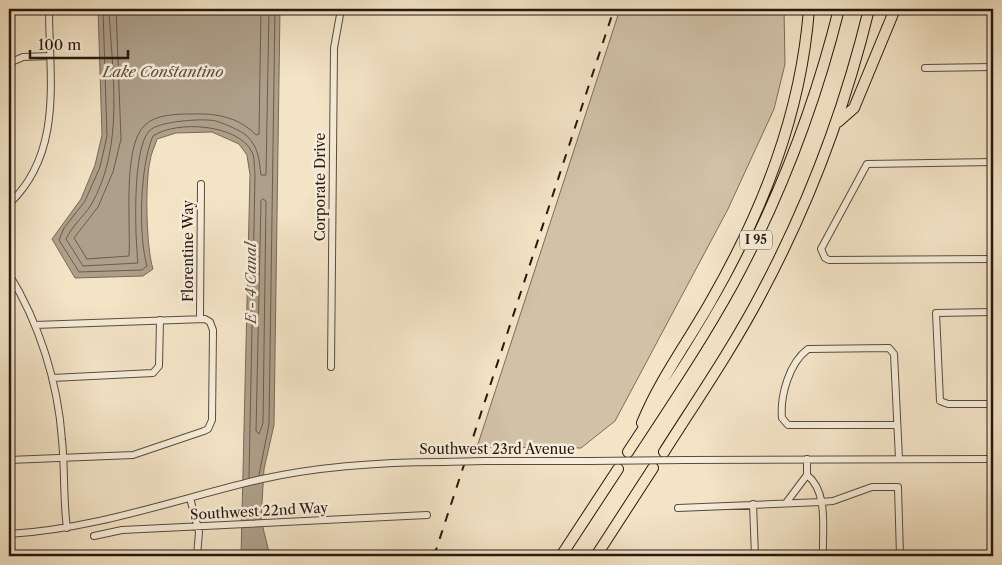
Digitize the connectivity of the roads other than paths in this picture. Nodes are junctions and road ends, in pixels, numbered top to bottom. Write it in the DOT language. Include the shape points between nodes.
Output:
graph roads {
  1 [pos="49,9"];
  2 [pos="341,9"];
  3 [pos="809,9"];
  4 [pos="839,9"];
  5 [pos="869,9"];
  6 [pos="895,9"];
  7 [pos="49,56"];
  8 [pos="9,63"];
  9 [pos="993,67"];
  10 [pos="925,68"];
  11 [pos="837,123"];
  12 [pos="993,162"];
  13 [pos="201,184"];
  14 [pos="9,204"];
  15 [pos="993,259"];
  16 [pos="10,278"];
  17 [pos="993,312"];
  18 [pos="200,318"];
  19 [pos="160,320"];
  20 [pos="35,325"];
  21 [pos="331,367"];
  22 [pos="52,378"];
  23 [pos="993,404"];
  24 [pos="897,425"];
  25 [pos="664,452"];
  26 [pos="63,458"];
  27 [pos="806,459"];
  28 [pos="899,459"];
  29 [pos="993,459"];
  30 [pos="9,460"];
  31 [pos="653,468"];
  32 [pos="618,469"];
  33 [pos="806,475"];
  34 [pos="190,498"];
  35 [pos="821,502"];
  36 [pos="753,504"];
  37 [pos="786,504"];
  38 [pos="678,508"];
  39 [pos="427,515"];
  40 [pos="198,527"];
  41 [pos="67,528"];
  42 [pos="9,534"];
  43 [pos="94,536"];
  44 [pos="196,556"];
  45 [pos="561,556"];
  46 [pos="596,556"];
  47 [pos="755,556"];
  48 [pos="823,556"];
  49 [pos="900,556"];
  1 -- 7 [label="street"];
  2 -- 21 [label="street, Corporate Drive" via="334,48"];
  3 -- 4 [label="highway, I 95" via="798,89 773,175 723,280 656,389 629,451 713,319 764,222 809,112"];
  5 -- 11 [label="highway, I 95"];
  6 -- 11 [label="highway" via="854,108"];
  7 -- 8 [label="street" via="23,57"];
  7 -- 14 [label="street" via="49,124 45,148 27,184"];
  9 -- 10 [label="street"];
  11 -- 25 [label="highway, I 95" via="802,210 761,295"];
  12 -- 15 [label="street" via="867,164 821,249 829,260"];
  13 -- 18 [label="street, Florentine Way"];
  16 -- 20 [label="street"];
  17 -- 23 [label="street" via="936,313 940,401 948,404"];
  18 -- 19 [label="street"];
  18 -- 26 [label="street" via="210,322 213,330 212,420 208,428 133,455"];
  19 -- 20 [label="street"];
  19 -- 22 [label="street" via="159,366 153,373"];
  20 -- 22 [label="street"];
  22 -- 26 [label="street" via="61,423"];
  24 -- 24 [label="street" via="894,354 887,347 808,349 783,391 782,418 788,425"];
  24 -- 28 [label="street"];
  26 -- 30 [label="street"];
  26 -- 41 [label="street"];
  27 -- 28 [label="street, Southwest 23rd Avenue"];
  27 -- 33 [label="street"];
  27 -- 34 [label="street, Southwest 23rd Avenue, bridge" via="363,464 274,477"];
  28 -- 29 [label="street, Southwest 23rd Avenue"];
  31 -- 46 [label="highway"];
  32 -- 45 [label="highway"];
  33 -- 35 [label="street" via="818,489"];
  33 -- 37 [label="street"];
  34 -- 40 [label="street"];
  34 -- 41 [label="street, Southwest 23rd Avenue"];
  35 -- 37 [label="street"];
  35 -- 48 [label="street"];
  35 -- 49 [label="street" via="872,487 898,487"];
  36 -- 37 [label="street"];
  36 -- 38 [label="street"];
  36 -- 47 [label="street"];
  39 -- 40 [label="street, Southwest 22nd Way"];
  40 -- 43 [label="street, Southwest 22nd Way" via="122,530"];
  40 -- 44 [label="street"];
  41 -- 42 [label="street, Southwest 23rd Avenue"];
}
